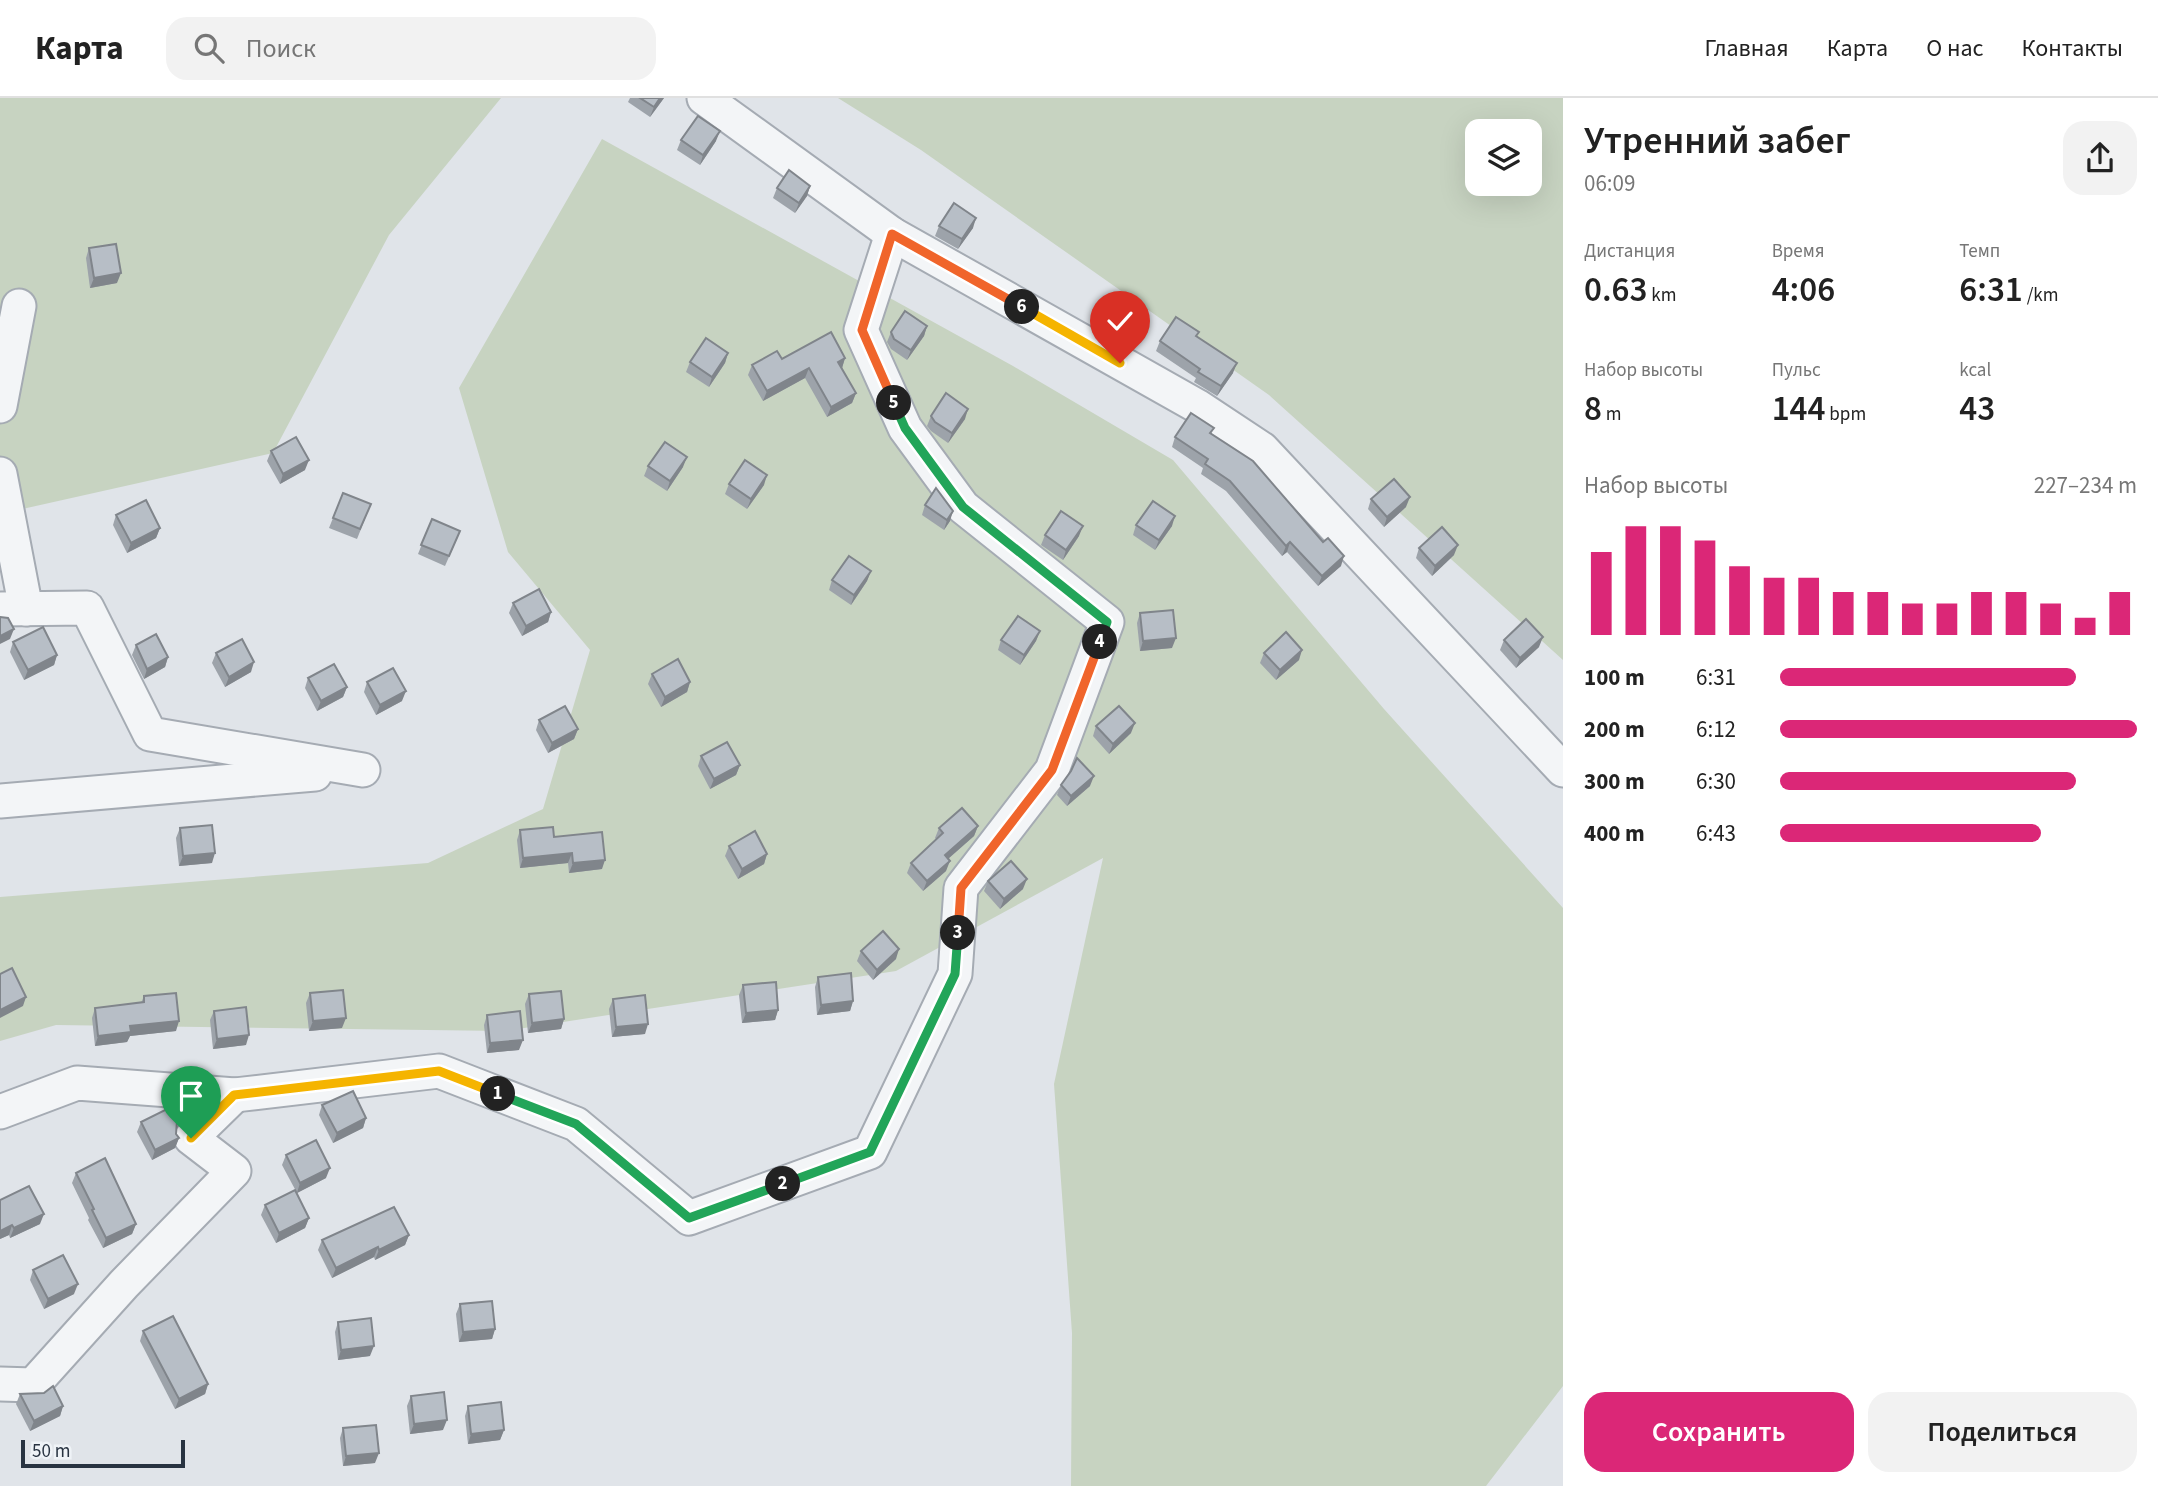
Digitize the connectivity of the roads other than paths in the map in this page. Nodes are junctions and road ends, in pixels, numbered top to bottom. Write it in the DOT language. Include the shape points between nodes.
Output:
graph roads {
  1 [pos="704,98"];
  2 [pos="892,234"];
  3 [pos="19,306"];
  4 [pos="0,406"];
  5 [pos="0,474"];
  6 [pos="13,609"];
  7 [pos="1563,770"];
  8 [pos="0,801"];
  9 [pos="234,1095"];
  10 [pos="0,1112"];
  11 [pos="0,1384"];
  1 -- 2 [label="lane"];
  2 -- 7 [label="lane" via="1196,406 1262,449"];
  2 -- 9 [label="lane" via="862,330 905,428 963,507 1107,622 1052,770 961,888 955,974 870,1152 689,1218 576,1124 439,1071"];
  3 -- 4 [label="lane"];
  5 -- 6 [label="lane"];
  6 -- 8 [label="lane" via="87,608 150,734 363,770"];
  9 -- 10 [label="lane" via="77,1083"];
  9 -- 11 [label="lane" via="191,1138 234,1171 33,1385"];
}
